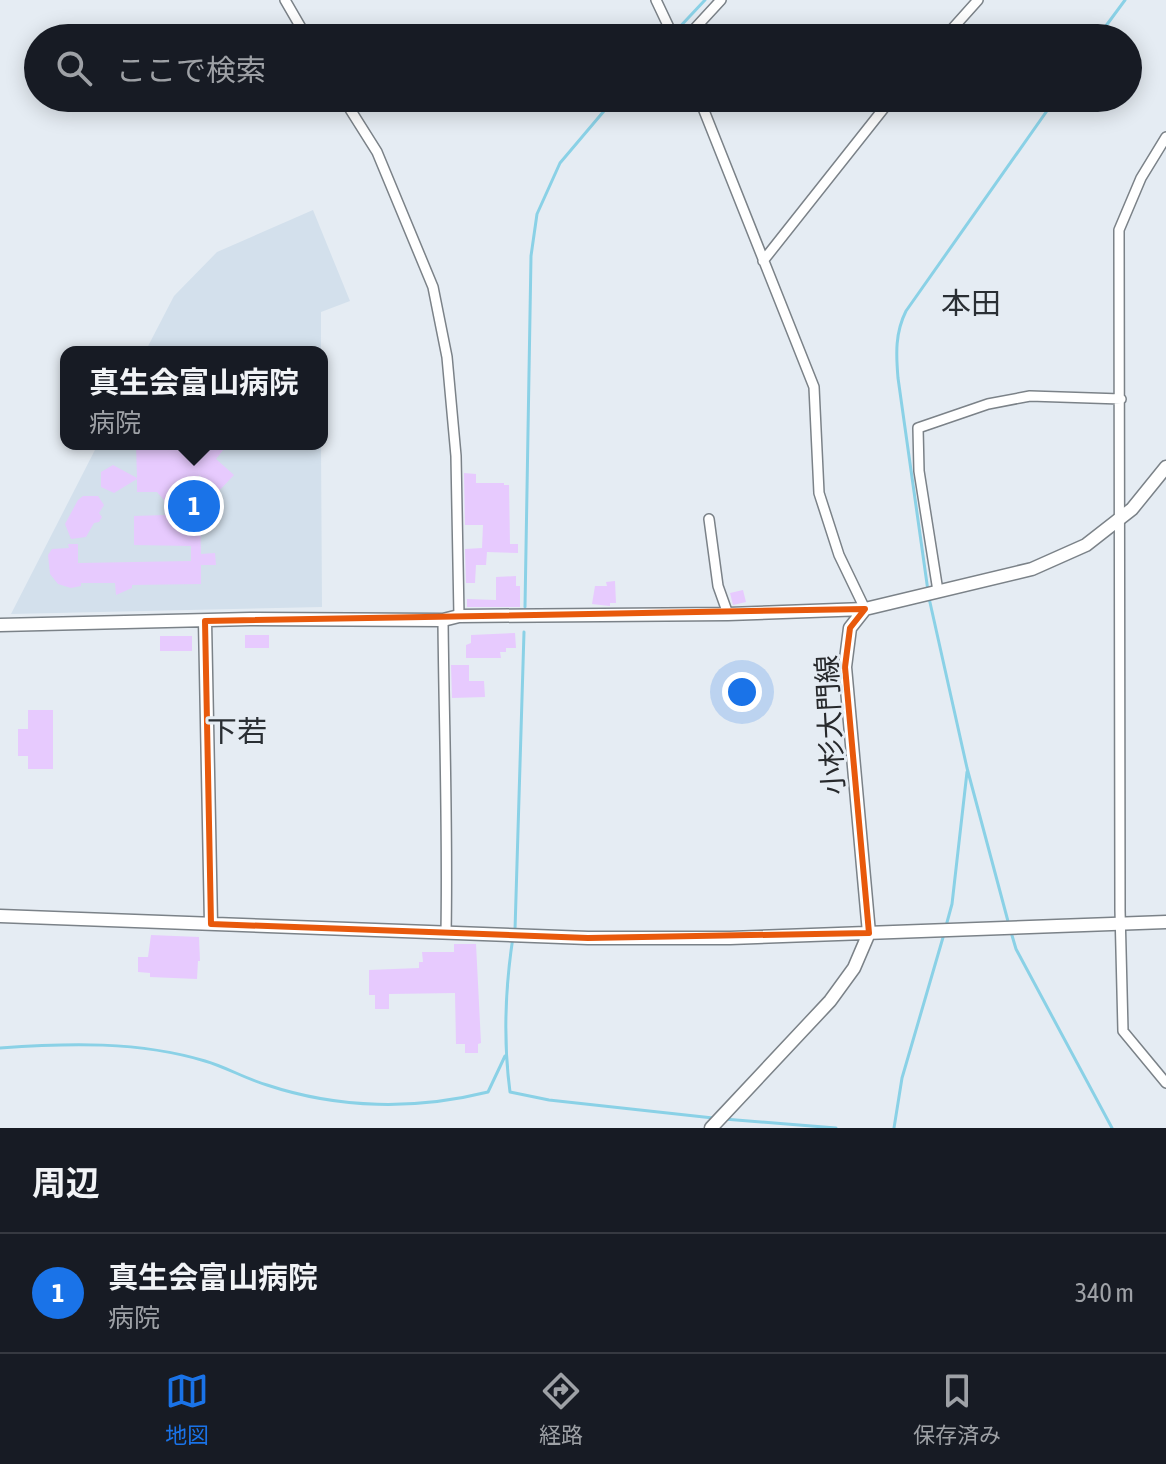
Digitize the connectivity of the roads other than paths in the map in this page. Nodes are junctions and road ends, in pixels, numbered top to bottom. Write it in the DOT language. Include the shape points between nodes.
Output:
graph roads {
  1 [pos="285,0"];
  2 [pos="656,0"];
  3 [pos="721,0"];
  4 [pos="978,0"];
  5 [pos="299,24"];
  6 [pos="667,24"];
  7 [pos="699,24"];
  8 [pos="957,24"];
  9 [pos="352,112"];
  10 [pos="704,112"];
  11 [pos="881,112"];
  12 [pos="1166,137"];
  13 [pos="763,261"];
  14 [pos="1121,399"];
  15 [pos="1166,467"];
  16 [pos="709,519"];
  17 [pos="1121,519"];
  18 [pos="938,591"];
  19 [pos="865,609"];
  20 [pos="728,614"];
  21 [pos="459,616"];
  22 [pos="443,620"];
  23 [pos="205,621"];
  24 [pos="0,625"];
  25 [pos="0,916"];
  26 [pos="1166,922"];
  27 [pos="211,924"];
  28 [pos="1120,924"];
  29 [pos="446,933"];
  30 [pos="869,933"];
  31 [pos="1166,1083"];
  32 [pos="711,1128"];
  1 -- 5 [label="street"];
  2 -- 6 [label="street"];
  3 -- 7 [label="street"];
  4 -- 8 [label="street"];
  9 -- 21 [label="street" via="377,152 433,287 447,357 456,456"];
  10 -- 13 [label="street"];
  11 -- 13 [label="street"];
  12 -- 14 [label="street" via="1119,230"];
  13 -- 19 [label="street" via="814,387 819,493 839,555"];
  14 -- 17 [label="street"];
  14 -- 18 [label="street" via="1030,396 918,428 919,471"];
  15 -- 17 [label="street"];
  16 -- 20 [label="street" via="718,586"];
  17 -- 18 [label="street" via="1086,545 1032,569"];
  17 -- 28 [label="street"];
  18 -- 19 [label="street"];
  19 -- 20 [label="street"];
  19 -- 30 [label="street, 小杉大門線" via="850,628 845,667"];
  20 -- 21 [label="street"];
  21 -- 22 [label="street"];
  22 -- 23 [label="street"];
  22 -- 29 [label="street"];
  23 -- 24 [label="street"];
  23 -- 27 [label="street"];
  25 -- 27 [label="street"];
  26 -- 28 [label="street"];
  27 -- 29 [label="street"];
  28 -- 30 [label="street"];
  28 -- 31 [label="street" via="1123,1031"];
  29 -- 30 [label="street" via="730,938"];
  30 -- 32 [label="street, 小杉大門線" via="854,968 830,1001"];
}
